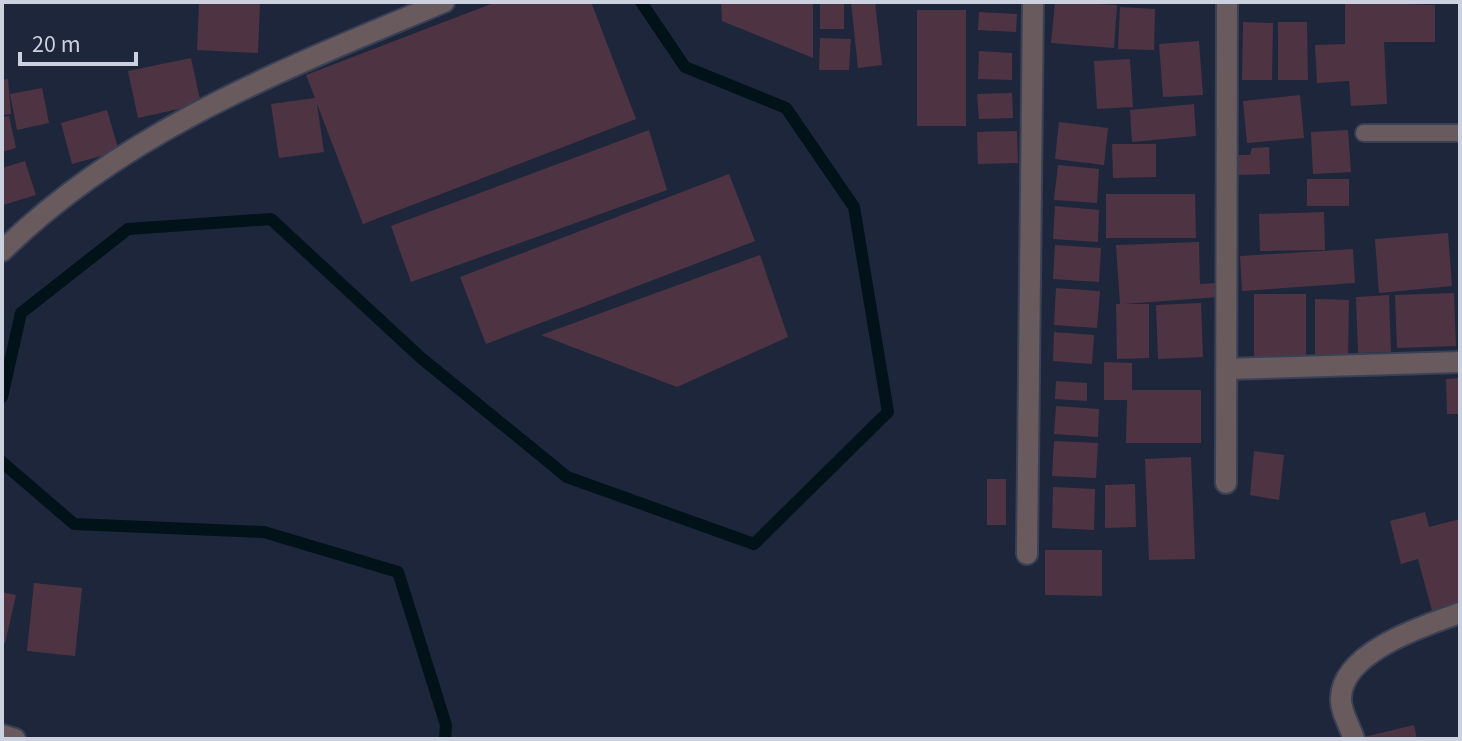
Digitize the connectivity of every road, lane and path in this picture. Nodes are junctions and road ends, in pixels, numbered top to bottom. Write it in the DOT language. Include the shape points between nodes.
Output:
graph roads {
  1 [pos="444,2"];
  2 [pos="1033,2"];
  3 [pos="1227,2"];
  4 [pos="1364,133"];
  5 [pos="1460,133"];
  6 [pos="2,251"];
  7 [pos="1460,362"];
  8 [pos="1226,369"];
  9 [pos="1226,483"];
  10 [pos="1027,554"];
  11 [pos="1460,613"];
  12 [pos="2,735"];
  13 [pos="15,739"];
  14 [pos="1354,739"];
  1 -- 6 [label="street" via="176,121 87,179"];
  2 -- 10 [label="street"];
  3 -- 8 [label="street"];
  4 -- 5 [label="lane"];
  7 -- 8 [label="street"];
  8 -- 9 [label="street"];
  11 -- 14 [label="street" via="1375,651 1348,673 1340,701"];
  12 -- 13 [label="street"];
}
